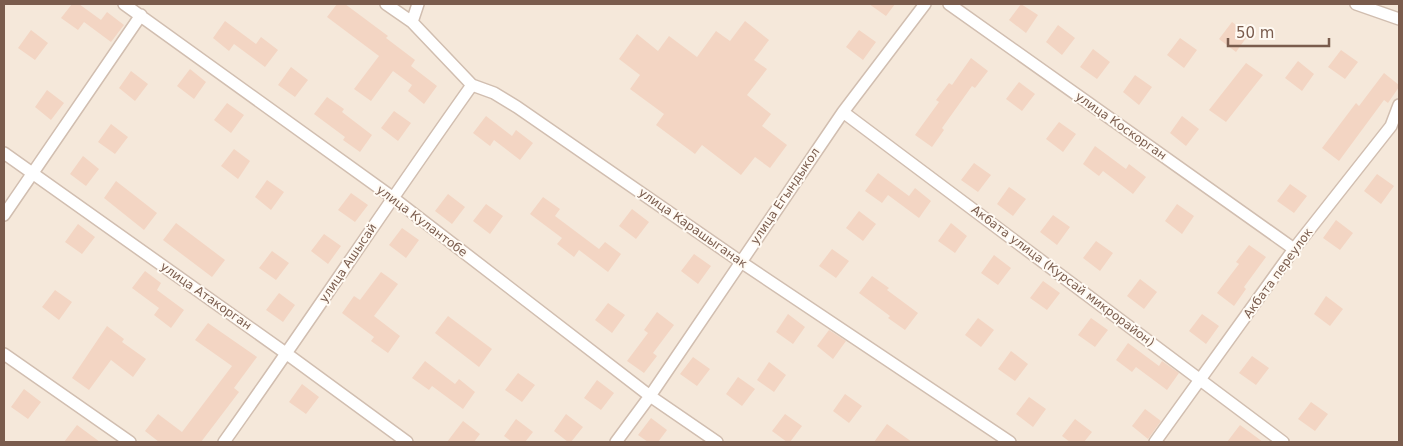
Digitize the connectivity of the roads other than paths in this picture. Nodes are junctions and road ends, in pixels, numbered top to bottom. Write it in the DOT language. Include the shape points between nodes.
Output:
graph roads {
  1 [pos="124,4"];
  2 [pos="386,4"];
  3 [pos="418,4"];
  4 [pos="925,4"];
  5 [pos="949,4"];
  6 [pos="1356,4"];
  7 [pos="141,15"];
  8 [pos="1399,19"];
  9 [pos="412,22"];
  10 [pos="472,85"];
  11 [pos="1399,105"];
  12 [pos="842,112"];
  13 [pos="4,153"];
  14 [pos="32,172"];
  15 [pos="392,197"];
  16 [pos="4,215"];
  17 [pos="1294,249"];
  18 [pos="741,262"];
  19 [pos="4,354"];
  20 [pos="287,354"];
  21 [pos="1200,379"];
  22 [pos="650,396"];
  23 [pos="130,442"];
  24 [pos="224,442"];
  25 [pos="407,442"];
  26 [pos="616,442"];
  27 [pos="717,442"];
  28 [pos="1010,442"];
  29 [pos="1155,442"];
  30 [pos="1283,442"];
  1 -- 7 [label="street, улица Кулантобе"];
  2 -- 9 [label="street, улица Карашыганак"];
  3 -- 9 [label="street"];
  4 -- 12 [label="street, улица Егындыкол"];
  5 -- 17 [label="street, улица Коскорган"];
  6 -- 8 [label="street"];
  7 -- 14 [label="street"];
  7 -- 15 [label="street, улица Кулантобе"];
  9 -- 10 [label="street, улица Карашыганак"];
  10 -- 15 [label="street, улица Ашысай"];
  10 -- 18 [label="street, улица Карашыганак" via="517,106"];
  11 -- 17 [label="street, Акбата переулок" via="1391,126"];
  12 -- 18 [label="street, улица Егындыкол"];
  12 -- 21 [label="street, Акбата улица (Курсай микрорайон)"];
  13 -- 14 [label="street, улица Атакорган"];
  14 -- 16 [label="street"];
  14 -- 20 [label="street, улица Атакорган"];
  15 -- 20 [label="street, улица Ашысай"];
  15 -- 22 [label="street, улица Кулантобе"];
  17 -- 21 [label="street, Акбата переулок"];
  18 -- 22 [label="street, улица Егындыкол"];
  18 -- 28 [label="street, улица Карашыганак"];
  19 -- 23 [label="street"];
  20 -- 24 [label="street, улица Ашысай"];
  20 -- 25 [label="street, улица Атакорган"];
  21 -- 29 [label="street, Акбата переулок"];
  21 -- 30 [label="street, Акбата улица (Курсай микрорайон)"];
  22 -- 26 [label="street, улица Егындыкол"];
  22 -- 27 [label="street, улица Кулантобе"];
}
